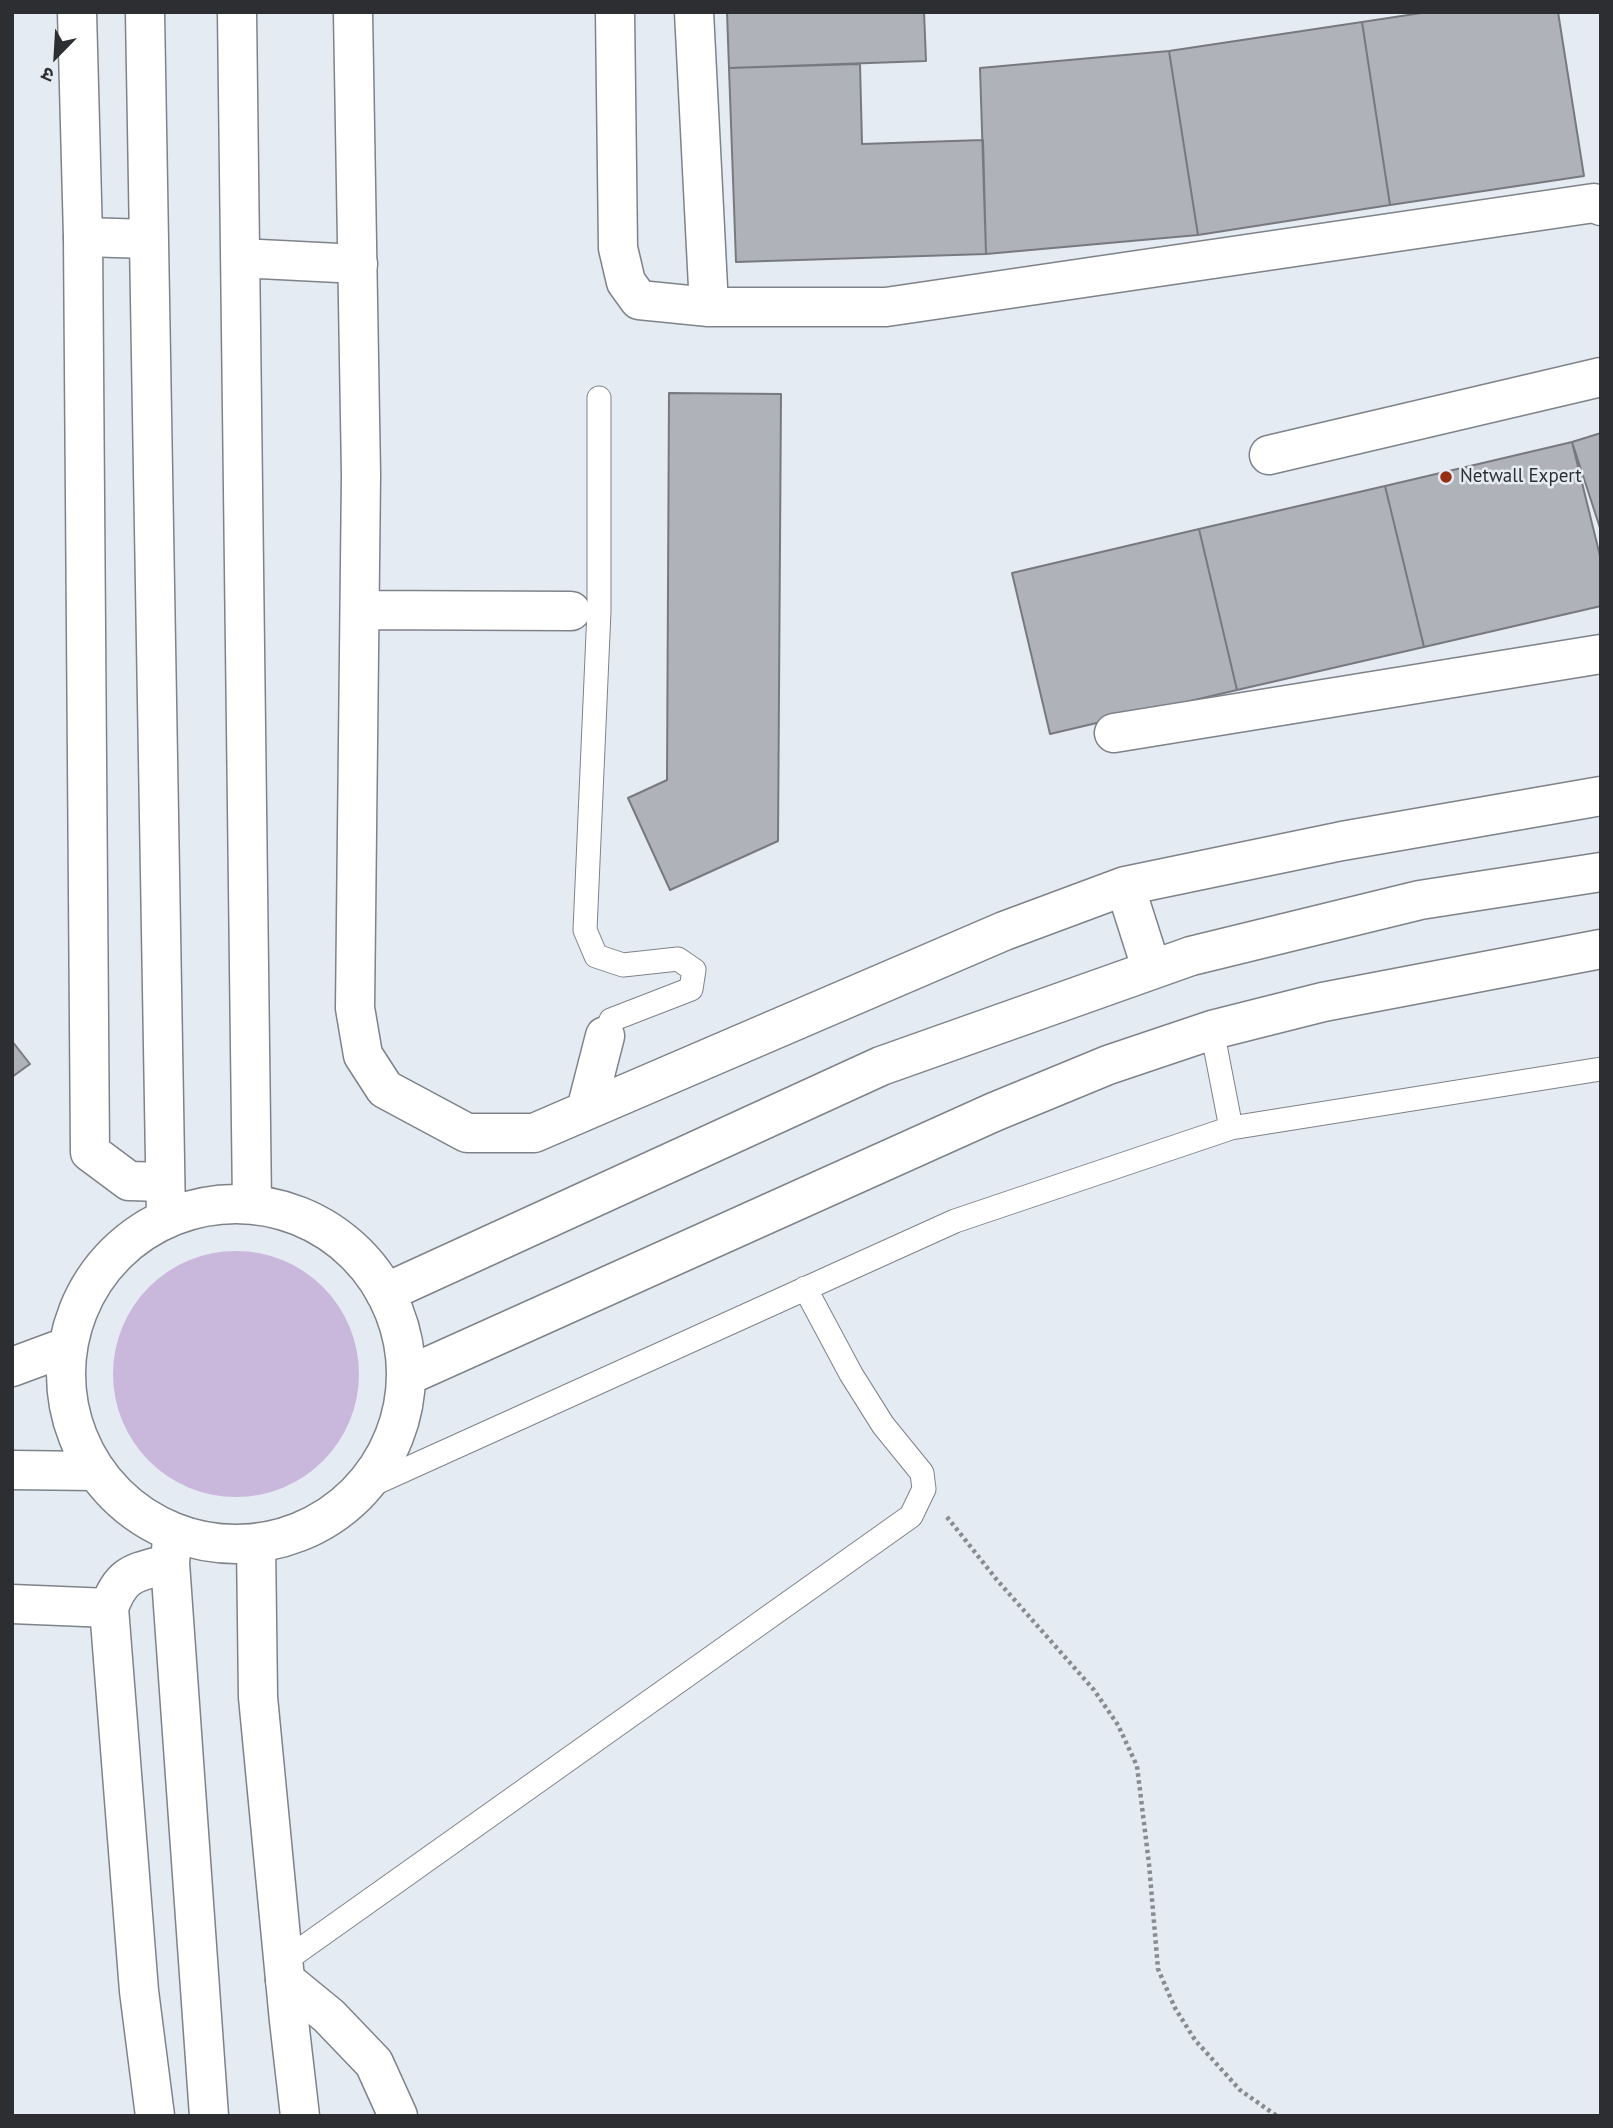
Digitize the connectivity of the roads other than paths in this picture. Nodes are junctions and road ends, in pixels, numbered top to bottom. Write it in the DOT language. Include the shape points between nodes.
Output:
graph roads {
  1 [pos="77,12"];
  2 [pos="145,12"];
  3 [pos="237,12"];
  4 [pos="353,12"];
  5 [pos="615,12"];
  6 [pos="694,12"];
  7 [pos="1601,206"];
  8 [pos="83,237"];
  9 [pos="149,239"];
  10 [pos="240,258"];
  11 [pos="358,264"];
  12 [pos="709,307"];
  13 [pos="1601,377"];
  14 [pos="599,398"];
  15 [pos="1269,455"];
  16 [pos="360,610"];
  17 [pos="585,611"];
  18 [pos="1601,654"];
  19 [pos="1114,733"];
  20 [pos="1601,796"];
  21 [pos="1601,873"];
  22 [pos="1125,886"];
  23 [pos="1601,950"];
  24 [pos="1150,971"];
  25 [pos="1212,1030"];
  26 [pos="605,1036"];
  27 [pos="1601,1069"];
  28 [pos="586,1110"];
  29 [pos="1230,1120"];
  30 [pos="165,1200"];
  31 [pos="252,1204"];
  32 [pos="806,1288"];
  33 [pos="385,1293"];
  34 [pos="66,1347"];
  35 [pos="12,1367"];
  36 [pos="407,1376"];
  37 [pos="12,1470"];
  38 [pos="95,1471"];
  39 [pos="358,1491"];
  40 [pos="257,1543"];
  41 [pos="171,1548"];
  42 [pos="12,1604"];
  43 [pos="109,1608"];
  44 [pos="284,1971"];
  45 [pos="155,2116"];
  46 [pos="209,2116"];
  47 [pos="300,2116"];
  48 [pos="398,2116"];
  1 -- 8 [label="street"];
  2 -- 9 [label="street"];
  3 -- 10 [label="street"];
  4 -- 11 [label="street"];
  5 -- 12 [label="street" via="618,248 626,282 639,300"];
  6 -- 12 [label="street"];
  7 -- 12 [label="street" via="1594,203 886,307"];
  8 -- 9 [label="street"];
  8 -- 30 [label="street" via="90,1152"];
  9 -- 30 [label="street"];
  10 -- 11 [label="street"];
  10 -- 31 [label="street"];
  11 -- 16 [label="street"];
  13 -- 15 [label="street"];
  14 -- 17 [label="lane"];
  16 -- 17 [label="street"];
  16 -- 28 [label="street" via="355,1008 363,1055 385,1089 467,1133 534,1133"];
  17 -- 26 [label="lane" via="585,930 596,956 623,965 678,959 694,970 691,989 611,1020"];
  18 -- 19 [label="street"];
  20 -- 22 [label="street" via="1342,841"];
  21 -- 24 [label="street" via="1420,900 1191,956"];
  22 -- 24 [label="street"];
  22 -- 28 [label="street" via="1004,931"];
  23 -- 25 [label="street" via="1323,1002"];
  24 -- 33 [label="street" via="881,1066"];
  25 -- 29 [label="lane"];
  25 -- 36 [label="street" via="1108,1065 994,1112"];
  26 -- 28 [label="street"];
  27 -- 29 [label="lane"];
  29 -- 32 [label="lane" via="955,1221"];
  30 -- 31 [label="street"];
  30 -- 34 [label="street" via="118,1248 84,1294"];
  31 -- 33 [label="street" via="293,1213 330,1232 361,1259"];
  32 -- 39 [label="lane"];
  32 -- 44 [label="lane" via="851,1374 922,1473 925,1489 911,1516"];
  33 -- 36 [label="street" via="402,1333"];
  34 -- 35 [label="street"];
  34 -- 38 [label="street" via="69,1412"];
  36 -- 39 [label="street" via="399,1424 378,1469"];
  37 -- 38 [label="street"];
  38 -- 41 [label="street"];
  39 -- 40 [label="street" via="345,1505 304,1531"];
  40 -- 41 [label="street"];
  40 -- 44 [label="street" via="258,1697"];
  41 -- 43 [label="street" via="116,1587"];
  41 -- 46 [label="street"];
  42 -- 43 [label="street"];
  43 -- 45 [label="street" via="139,1991"];
  44 -- 47 [label="street"];
  44 -- 48 [label="street" via="374,2063"];
}
